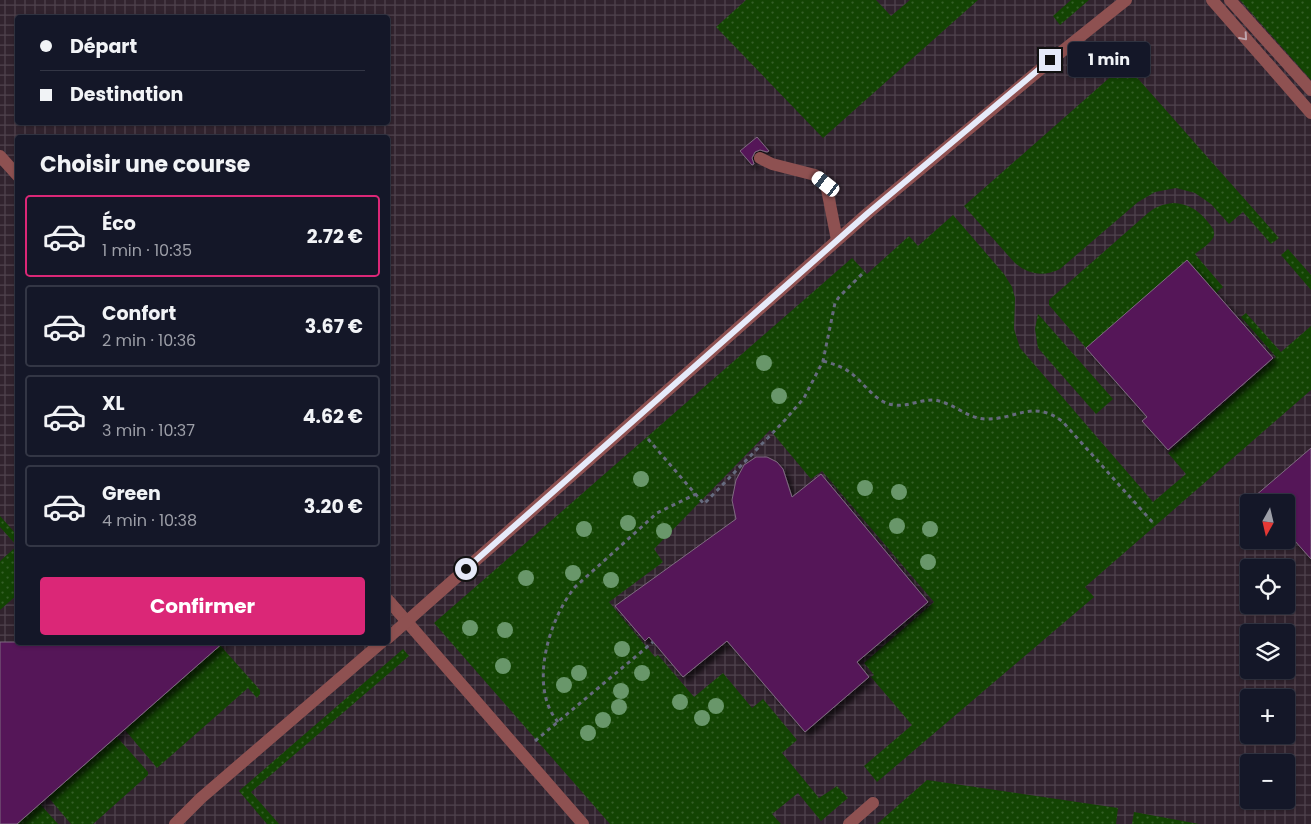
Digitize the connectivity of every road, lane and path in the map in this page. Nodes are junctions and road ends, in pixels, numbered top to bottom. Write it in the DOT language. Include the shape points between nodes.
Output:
graph roads {
  1 [pos="1126,0"];
  2 [pos="1212,0"];
  3 [pos="1230,0"];
  4 [pos="1311,90"];
  5 [pos="1311,113"];
  6 [pos="0,156"];
  7 [pos="760,158"];
  8 [pos="15,173"];
  9 [pos="837,240"];
  10 [pos="865,271"];
  11 [pos="824,361"];
  12 [pos="648,439"];
  13 [pos="696,494"];
  14 [pos="1155,526"];
  15 [pos="390,602"];
  16 [pos="406,621"];
  17 [pos="390,636"];
  18 [pos="653,642"];
  19 [pos="379,645"];
  20 [pos="558,722"];
  21 [pos="522,753"];
  22 [pos="873,803"];
  23 [pos="175,824"];
  24 [pos="583,824"];
  25 [pos="849,824"];
  1 -- 9 [label="lane"];
  2 -- 5 [label="lane, one-way"];
  3 -- 4 [label="lane"];
  6 -- 8 [label="lane"];
  7 -- 9 [label="lane" via="815,175 826,184"];
  9 -- 16 [label="lane"];
  10 -- 11 [label="path" via="835,303"];
  11 -- 13 [label="path" via="804,398 785,420 704,504"];
  11 -- 14 [label="path" via="846,369 882,402 894,405 933,400 983,419 1033,410 1052,414 1062,421"];
  12 -- 13 [label="path"];
  13 -- 20 [label="path" via="657,513 575,587 565,600 549,640 543,684 546,702"];
  15 -- 16 [label="lane"];
  16 -- 17 [label="lane"];
  16 -- 21 [label="lane"];
  18 -- 20 [label="path"];
  19 -- 23 [label="lane"];
  20 -- 21 [label="path"];
  21 -- 24 [label="lane"];
  22 -- 25 [label="lane"];
}
